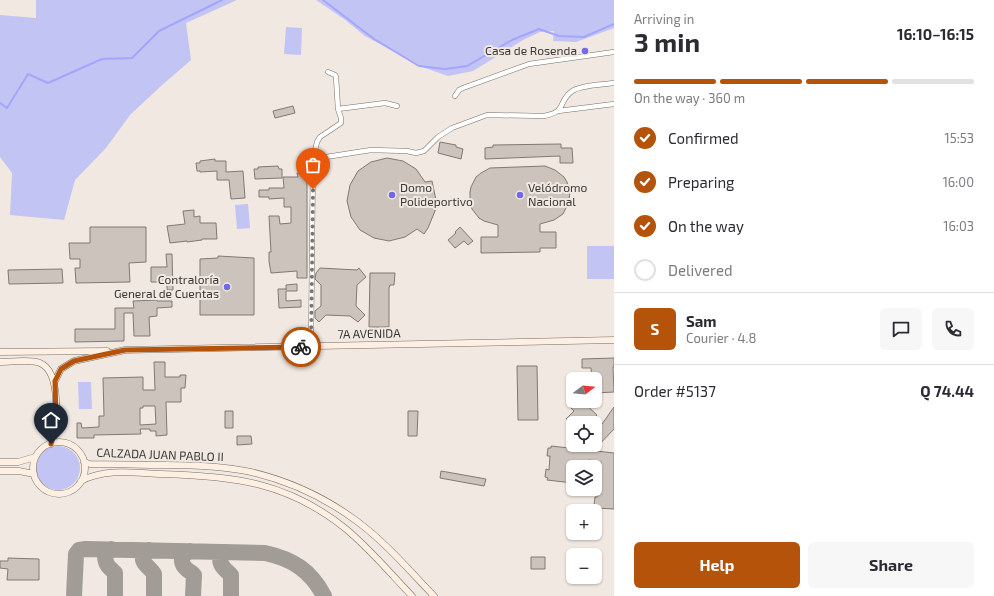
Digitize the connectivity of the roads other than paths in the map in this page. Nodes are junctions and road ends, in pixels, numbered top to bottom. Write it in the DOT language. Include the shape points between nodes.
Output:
graph roads {
  1 [pos="614,52"];
  2 [pos="328,72"];
  3 [pos="614,83"];
  4 [pos="455,96"];
  5 [pos="614,104"];
  6 [pos="397,106"];
  7 [pos="338,109"];
  8 [pos="558,111"];
  9 [pos="313,159"];
  10 [pos="614,340"];
  11 [pos="311,346"];
  12 [pos="125,350"];
  13 [pos="0,352"];
  14 [pos="0,362"];
  15 [pos="55,381"];
  16 [pos="51,444"];
  17 [pos="35,457"];
  18 [pos="0,462"];
  19 [pos="84,462"];
  20 [pos="0,471"];
  21 [pos="34,474"];
  22 [pos="81,481"];
  23 [pos="412,596"];
  24 [pos="434,596"];
  1 -- 4 [label="street" via="529,64 463,88"];
  2 -- 7 [label="street" via="336,77"];
  3 -- 8 [label="street" via="571,91"];
  5 -- 8 [label="street"];
  6 -- 7 [label="street" via="385,103"];
  7 -- 9 [label="street" via="341,123 320,137"];
  8 -- 9 [label="street" via="544,116 487,115 452,128 424,151 416,153 371,150"];
  9 -- 11 [label="street"];
  10 -- 11 [label="main road, 7A AVENIDA"];
  11 -- 12 [label="main road, 7A AVENIDA"];
  12 -- 13 [label="main road, 7A AVENIDA"];
  12 -- 15 [label="main road, 7A AVENIDA" via="74,361 61,369"];
  14 -- 15 [label="main road" via="38,362 48,368"];
  15 -- 16 [label="main road" via="56,419"];
  16 -- 17 [label="main road" via="39,451"];
  16 -- 19 [label="main road" via="58,442 71,445"];
  17 -- 18 [label="main road" via="18,462"];
  17 -- 21 [label="main road"];
  19 -- 22 [label="main road"];
  19 -- 24 [label="main road, CALZADA JUAN PABLO II" via="225,468 251,472 296,486 340,510 369,530"];
  20 -- 21 [label="main road"];
  21 -- 22 [label="main road" via="40,486 58,494 72,491"];
  22 -- 23 [label="main road, CALZADA JUAN PABLO II" via="96,475 112,473 200,475 273,488 318,509 346,529"];
}
